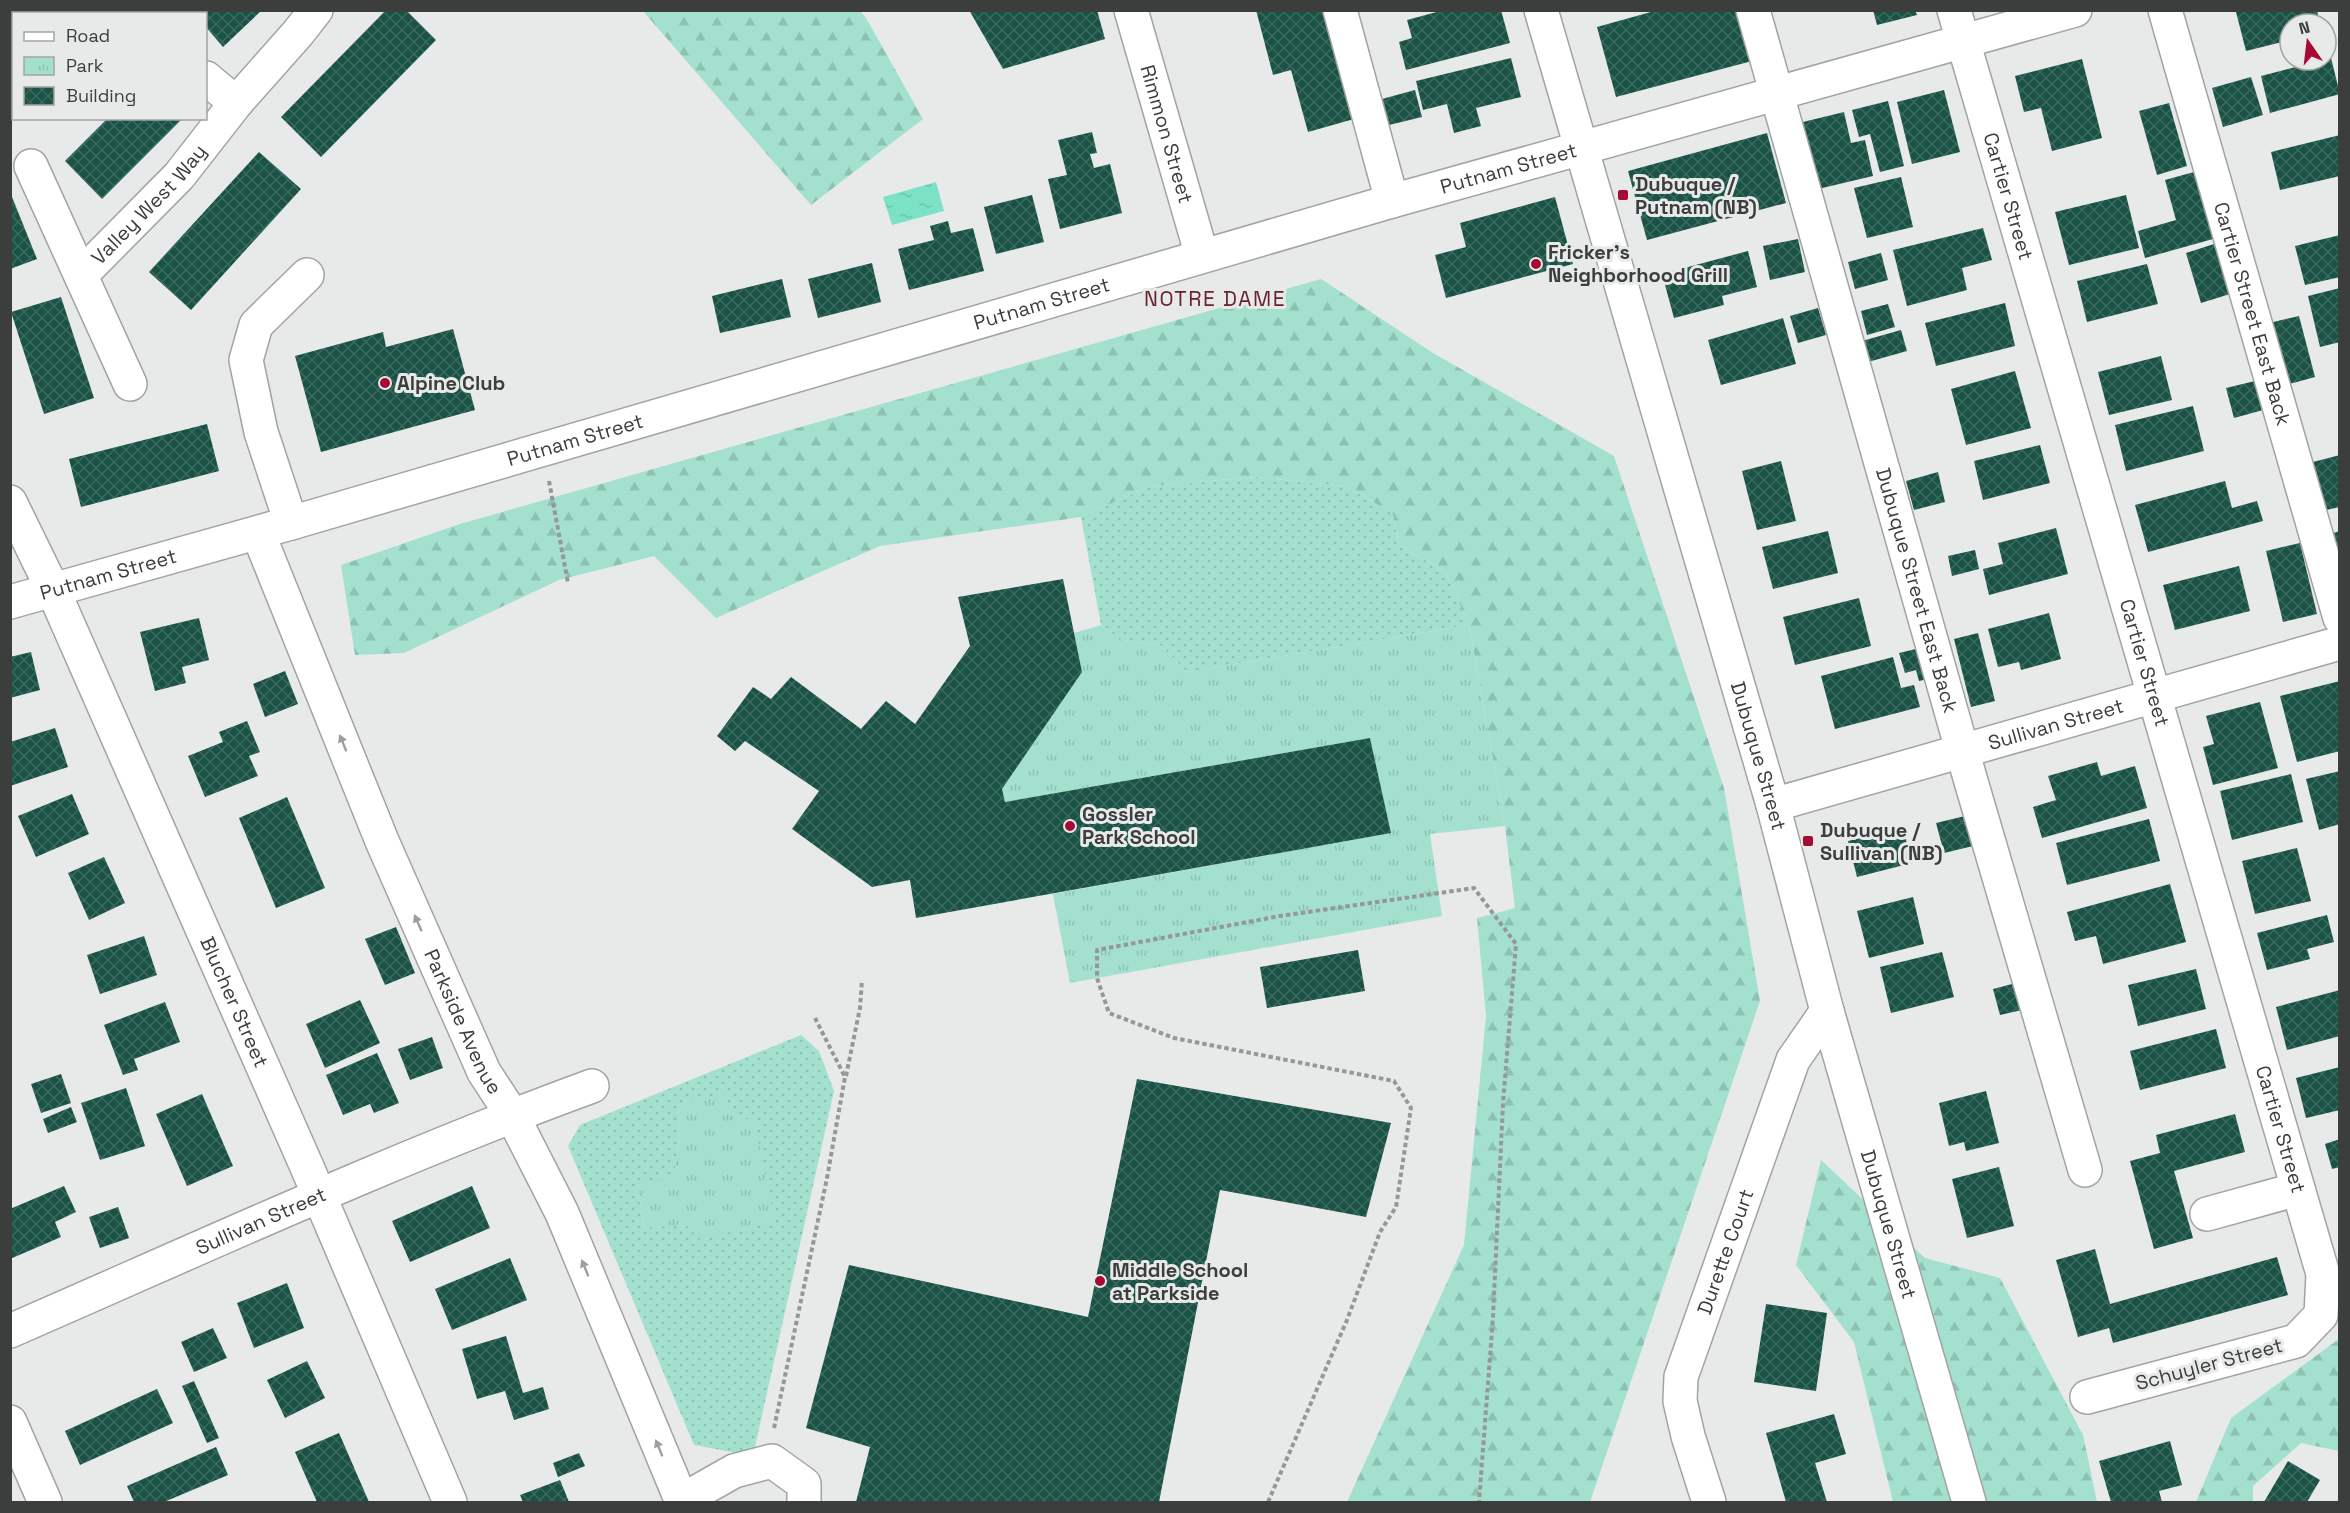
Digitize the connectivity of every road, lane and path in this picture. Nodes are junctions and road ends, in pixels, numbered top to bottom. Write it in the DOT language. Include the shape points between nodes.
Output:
graph roads {
  1 [pos="316,10"];
  2 [pos="1131,10"];
  3 [pos="1340,10"];
  4 [pos="1541,10"];
  5 [pos="1753,10"];
  6 [pos="1954,10"];
  7 [pos="2075,10"];
  8 [pos="2165,10"];
  9 [pos="1963,42"];
  10 [pos="207,79"];
  11 [pos="1777,94"];
  12 [pos="236,103"];
  13 [pos="1582,149"];
  14 [pos="31,166"];
  15 [pos="1392,201"];
  16 [pos="1202,256"];
  17 [pos="81,274"];
  18 [pos="307,275"];
  19 [pos="130,384"];
  20 [pos="548,477"];
  21 [pos="10,502"];
  22 [pos="291,523"];
  23 [pos="258,533"];
  24 [pos="568,583"];
  25 [pos="53,590"];
  26 [pos="10,603"];
  27 [pos="2340,618"];
  28 [pos="2340,643"];
  29 [pos="2154,696"];
  30 [pos="1962,750"];
  31 [pos="1773,805"];
  32 [pos="862,980"];
  33 [pos="1827,1011"];
  34 [pos="815,1018"];
  35 [pos="845,1077"];
  36 [pos="592,1086"];
  37 [pos="513,1115"];
  38 [pos="2085,1170"];
  39 [pos="2298,1190"];
  40 [pos="320,1196"];
  41 [pos="2207,1214"];
  42 [pos="2321,1315"];
  43 [pos="10,1330"];
  44 [pos="2087,1397"];
  45 [pos="10,1422"];
  46 [pos="772,1461"];
  47 [pos="681,1502"];
  48 [pos="45,1503"];
  49 [pos="450,1503"];
  50 [pos="804,1503"];
  51 [pos="1268,1503"];
  52 [pos="1479,1503"];
  53 [pos="1709,1503"];
  54 [pos="1969,1503"];
  1 -- 12 [label="street, Valley West Way"];
  2 -- 16 [label="street, Rimmon Street"];
  3 -- 15 [label="street"];
  4 -- 13 [label="street, Dubuque Street"];
  5 -- 11 [label="street, Dubuque Street East Back"];
  6 -- 9 [label="street, Cartier Street"];
  7 -- 9 [label="street, Putnam Street"];
  8 -- 27 [label="street, Cartier Street East Back"];
  9 -- 11 [label="street, Putnam Street"];
  9 -- 29 [label="street, Cartier Street"];
  10 -- 12 [label="street"];
  11 -- 13 [label="street, Putnam Street"];
  11 -- 30 [label="street, Dubuque Street East Back"];
  12 -- 17 [label="street, Valley West Way" via="179,176"];
  13 -- 15 [label="street, Putnam Street"];
  13 -- 31 [label="street, Dubuque Street"];
  14 -- 17 [label="street"];
  15 -- 16 [label="street, Putnam Street"];
  16 -- 22 [label="street, Putnam Street"];
  17 -- 19 [label="street"];
  18 -- 22 [label="street" via="256,325 246,360 261,432"];
  20 -- 24 [label="path"];
  21 -- 25 [label="street, Blucher Street"];
  22 -- 23 [label="street, Putnam Street"];
  23 -- 25 [label="street, Putnam Street"];
  37 -- 23 [label="street, Parkside Avenue, one-way" via="484,1072 382,841"];
  25 -- 26 [label="street, Putnam Street"];
  25 -- 40 [label="street, Blucher Street"];
  28 -- 29 [label="street, Sullivan Street"];
  29 -- 30 [label="street, Sullivan Street"];
  29 -- 39 [label="street, Cartier Street"];
  30 -- 31 [label="street, Sullivan Street"];
  30 -- 38 [label="street, Dubuque Street East Back"];
  31 -- 33 [label="street, Dubuque Street"];
  32 -- 35 [label="path"];
  33 -- 53 [label="street, Durette Court" via="1793,1060 1681,1377 1680,1401"];
  33 -- 54 [label="street, Dubuque Street"];
  34 -- 35 [label="path"];
  35 -- 46 [label="path" via="775,1418"];
  36 -- 37 [label="street, Sullivan Street"];
  37 -- 40 [label="street, Sullivan Street"];
  47 -- 37 [label="street, Parkside Avenue, one-way" via="562,1213"];
  39 -- 41 [label="street"];
  39 -- 42 [label="street, Cartier Street" via="2323,1274"];
  40 -- 43 [label="street, Sullivan Street"];
  40 -- 49 [label="street, Blucher Street"];
  42 -- 44 [label="street, Schuyler Street" via="2296,1341"];
  45 -- 48 [label="street"];
  46 -- 47 [label="street" via="734,1471"];
  46 -- 50 [label="street" via="804,1484"];
  51 -- 52 [label="path" via="1347,1320 1380,1232 1396,1207 1411,1108 1395,1081 1174,1038 1108,1013 1097,978 1096,950 1280,915 1474,888 1516,944"];
}
